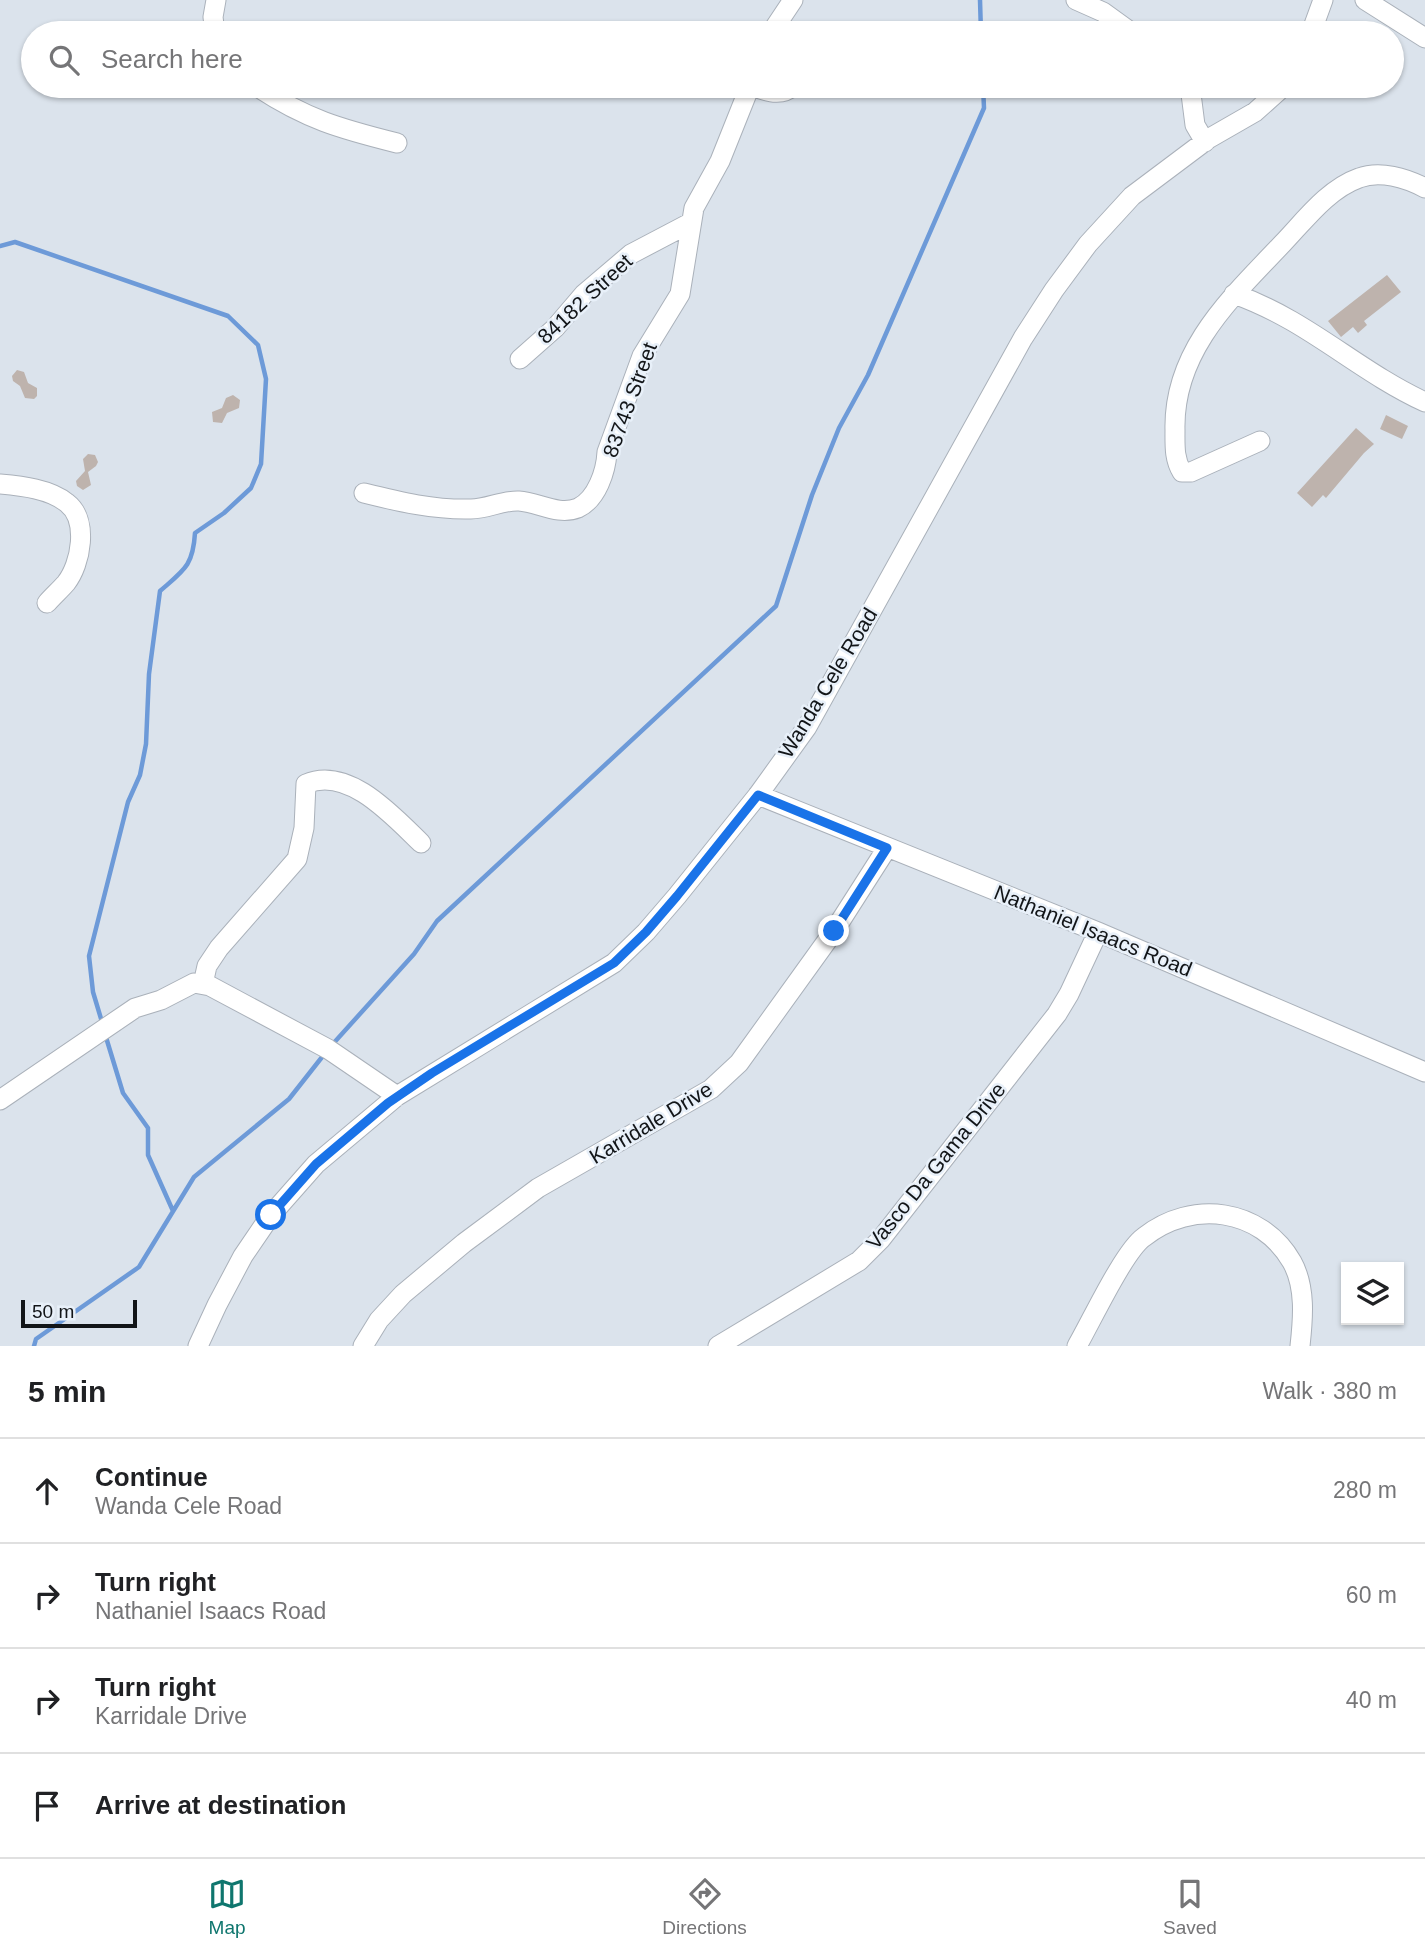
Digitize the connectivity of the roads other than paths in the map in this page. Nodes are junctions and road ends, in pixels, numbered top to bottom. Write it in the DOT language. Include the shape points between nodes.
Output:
graph roads {
  1 [pos="216,0"];
  2 [pos="793,0"];
  3 [pos="1076,0"];
  4 [pos="1323,0"];
  5 [pos="1365,0"];
  6 [pos="214,21"];
  7 [pos="779,21"];
  8 [pos="1115,21"];
  9 [pos="1315,21"];
  10 [pos="1398,21"];
  11 [pos="1404,25"];
  12 [pos="1425,38"];
  13 [pos="274,98"];
  14 [pos="745,98"];
  15 [pos="1192,98"];
  16 [pos="1271,98"];
  17 [pos="1205,142"];
  18 [pos="397,143"];
  19 [pos="1425,188"];
  20 [pos="690,223"];
  21 [pos="1234,294"];
  22 [pos="520,359"];
  23 [pos="1425,402"];
  24 [pos="1260,441"];
  25 [pos="0,484"];
  26 [pos="364,493"];
  27 [pos="47,603"];
  28 [pos="758,795"];
  29 [pos="421,843"];
  30 [pos="887,848"];
  31 [pos="1098,932"];
  32 [pos="203,984"];
  33 [pos="1425,1072"];
  34 [pos="397,1096"];
  35 [pos="0,1100"];
  36 [pos="198,1346"];
  37 [pos="363,1346"];
  38 [pos="718,1346"];
  39 [pos="1077,1346"];
  40 [pos="1300,1346"];
  1 -- 6 [label="street"];
  2 -- 7 [label="street"];
  3 -- 8 [label="street"];
  4 -- 9 [label="street"];
  5 -- 10 [label="street"];
  11 -- 12 [label="street"];
  13 -- 18 [label="street" via="334,127"];
  14 -- 20 [label="street, 83743 Street"];
  15 -- 17 [label="street" via="1195,125"];
  16 -- 17 [label="street, Wanda Cele Road"];
  17 -- 28 [label="street, Wanda Cele Road" via="1132,196 1054,290 1016,350 807,727"];
  19 -- 21 [label="street" via="1373,174 1344,184"];
  20 -- 22 [label="street, 84182 Street" via="631,254"];
  20 -- 26 [label="street, 83743 Street" via="680,294 642,356 607,452 606,467 581,506 564,510 513,501 454,509"];
  21 -- 23 [label="street" via="1280,312 1377,377"];
  21 -- 24 [label="street" via="1209,324 1187,367 1174,420 1175,452 1182,472 1191,472"];
  25 -- 27 [label="street" via="52,494 75,511 80,526 75,565 67,582"];
  28 -- 30 [label="street, Nathaniel Isaacs Road"];
  28 -- 34 [label="street, Wanda Cele Road" via="677,896 614,963"];
  29 -- 32 [label="street" via="368,795 346,784 314,780 306,784 297,859 219,948 207,966"];
  30 -- 31 [label="street, Nathaniel Isaacs Road"];
  30 -- 37 [label="street, Karridale Drive" via="739,1063 711,1090 538,1188 403,1294"];
  31 -- 33 [label="street, Nathaniel Isaacs Road"];
  31 -- 38 [label="street, Vasco Da Gama Drive" via="1057,1014 881,1239 859,1261"];
  32 -- 34 [label="street" via="328,1049"];
  32 -- 35 [label="street" via="194,983 135,1008"];
  34 -- 36 [label="street, Wanda Cele Road" via="316,1164 271,1215 243,1256"];
  39 -- 40 [label="street" via="1142,1237 1199,1214 1228,1214 1256,1224 1293,1264 1301,1290"];
}
